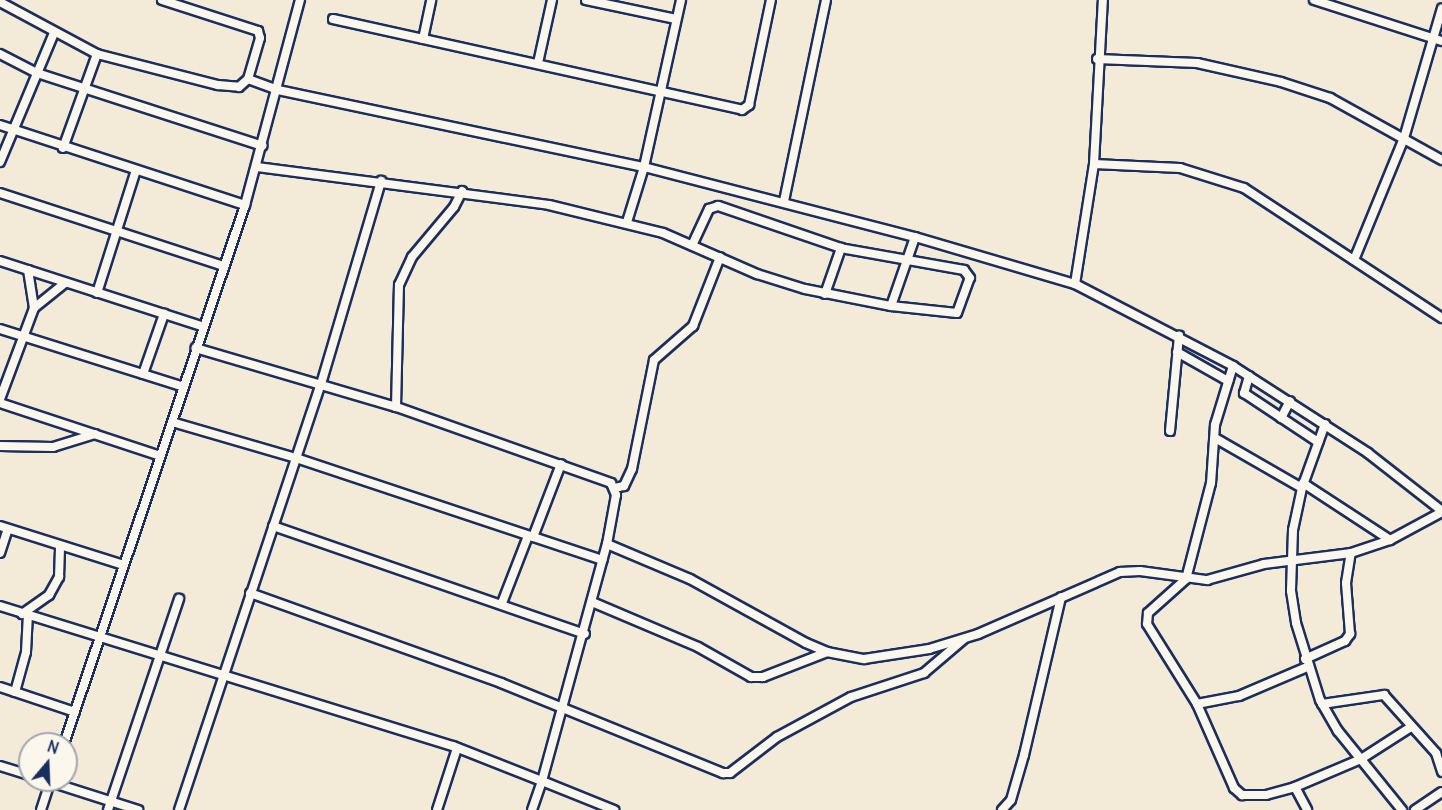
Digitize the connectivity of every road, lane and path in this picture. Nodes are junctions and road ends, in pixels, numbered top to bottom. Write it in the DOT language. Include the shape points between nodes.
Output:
graph roads {
  1 [pos="162,0"];
  2 [pos="300,0"];
  3 [pos="431,0"];
  4 [pos="552,0"];
  5 [pos="586,0"];
  6 [pos="681,0"];
  7 [pos="771,0"];
  8 [pos="826,0"];
  9 [pos="1103,0"];
  10 [pos="1314,0"];
  11 [pos="0,2"];
  12 [pos="1442,8"];
  13 [pos="333,19"];
  14 [pos="676,19"];
  15 [pos="54,33"];
  16 [pos="1431,36"];
  17 [pos="423,39"];
  18 [pos="1442,41"];
  19 [pos="0,54"];
  20 [pos="97,54"];
  21 [pos="1097,58"];
  22 [pos="538,63"];
  23 [pos="37,73"];
  24 [pos="248,79"];
  25 [pos="85,90"];
  26 [pos="278,90"];
  27 [pos="662,92"];
  28 [pos="0,125"];
  29 [pos="13,132"];
  30 [pos="1404,138"];
  31 [pos="262,146"];
  32 [pos="63,148"];
  33 [pos="1442,160"];
  34 [pos="0,162"];
  35 [pos="1094,164"];
  36 [pos="257,167"];
  37 [pos="644,167"];
  38 [pos="136,170"];
  39 [pos="381,181"];
  40 [pos="462,191"];
  41 [pos="0,193"];
  42 [pos="784,201"];
  43 [pos="245,205"];
  44 [pos="627,222"];
  45 [pos="116,232"];
  46 [pos="915,237"];
  47 [pos="692,245"];
  48 [pos="841,248"];
  49 [pos="720,257"];
  50 [pos="906,259"];
  51 [pos="1354,260"];
  52 [pos="0,261"];
  53 [pos="224,266"];
  54 [pos="28,270"];
  55 [pos="65,283"];
  56 [pos="1076,284"];
  57 [pos="97,293"];
  58 [pos="825,294"];
  59 [pos="891,306"];
  60 [pos="34,308"];
  61 [pos="164,314"];
  62 [pos="1442,318"];
  63 [pos="204,327"];
  64 [pos="0,329"];
  65 [pos="1179,335"];
  66 [pos="24,336"];
  67 [pos="196,348"];
  68 [pos="1177,352"];
  69 [pos="1233,366"];
  70 [pos="143,374"];
  71 [pos="1249,376"];
  72 [pos="1228,381"];
  73 [pos="321,384"];
  74 [pos="184,387"];
  75 [pos="0,401"];
  76 [pos="1290,401"];
  77 [pos="396,407"];
  78 [pos="1281,418"];
  79 [pos="172,422"];
  80 [pos="1325,424"];
  81 [pos="1170,431"];
  82 [pos="95,434"];
  83 [pos="1215,438"];
  84 [pos="1318,442"];
  85 [pos="0,446"];
  86 [pos="160,456"];
  87 [pos="296,458"];
  88 [pos="561,464"];
  89 [pos="1303,485"];
  90 [pos="615,488"];
  91 [pos="1442,511"];
  92 [pos="273,526"];
  93 [pos="4,528"];
  94 [pos="531,536"];
  95 [pos="1390,540"];
  96 [pos="607,544"];
  97 [pos="60,547"];
  98 [pos="0,553"];
  99 [pos="1351,553"];
  100 [pos="602,560"];
  101 [pos="1291,560"];
  102 [pos="124,565"];
  103 [pos="1186,579"];
  104 [pos="250,593"];
  105 [pos="1060,597"];
  106 [pos="179,599"];
  107 [pos="592,602"];
  108 [pos="502,603"];
  109 [pos="0,606"];
  110 [pos="25,615"];
  111 [pos="585,634"];
  112 [pos="100,636"];
  113 [pos="964,638"];
  114 [pos="827,652"];
  115 [pos="159,655"];
  116 [pos="1306,663"];
  117 [pos="226,676"];
  118 [pos="0,687"];
  119 [pos="15,692"];
  120 [pos="1197,704"];
  121 [pos="1322,704"];
  122 [pos="563,708"];
  123 [pos="75,712"];
  124 [pos="1411,727"];
  125 [pos="68,732"];
  126 [pos="457,748"];
  127 [pos="1361,759"];
  128 [pos="0,766"];
  129 [pos="18,771"];
  130 [pos="1442,772"];
  131 [pos="542,781"];
  132 [pos="1295,787"];
  133 [pos="46,792"];
  134 [pos="75,792"];
  135 [pos="1442,792"];
  136 [pos="1011,800"];
  137 [pos="109,806"];
  138 [pos="41,810"];
  139 [pos="138,810"];
  140 [pos="179,810"];
  141 [pos="437,810"];
  142 [pos="532,810"];
  143 [pos="614,810"];
  144 [pos="1002,810"];
  145 [pos="1016,810"];
  146 [pos="1307,810"];
  147 [pos="1402,810"];
  148 [pos="1415,810"];
  1 -- 24 [label="street" via="260,32"];
  2 -- 26 [label="street"];
  3 -- 17 [label="street"];
  4 -- 22 [label="street"];
  5 -- 14 [label="street"];
  6 -- 14 [label="street"];
  7 -- 27 [label="street" via="746,108"];
  8 -- 42 [label="street"];
  9 -- 21 [label="street"];
  10 -- 16 [label="street"];
  11 -- 15 [label="street"];
  12 -- 16 [label="street"];
  13 -- 17 [label="street"];
  14 -- 27 [label="street"];
  15 -- 20 [label="street"];
  15 -- 23 [label="street"];
  16 -- 18 [label="street"];
  16 -- 30 [label="street"];
  17 -- 22 [label="street"];
  19 -- 23 [label="street"];
  20 -- 24 [label="street" via="218,86 239,87"];
  20 -- 25 [label="street"];
  21 -- 30 [label="street" via="1197,63 1250,73 1330,98"];
  21 -- 35 [label="street"];
  22 -- 27 [label="street"];
  23 -- 25 [label="street"];
  23 -- 29 [label="street"];
  24 -- 26 [label="street"];
  25 -- 31 [label="street"];
  25 -- 32 [label="street"];
  26 -- 31 [label="street"];
  26 -- 37 [label="street"];
  27 -- 37 [label="street"];
  28 -- 29 [label="street"];
  29 -- 32 [label="street"];
  29 -- 34 [label="street"];
  30 -- 33 [label="street"];
  30 -- 51 [label="street"];
  31 -- 36 [label="street"];
  32 -- 38 [label="street"];
  35 -- 51 [label="street" via="1157,166 1210,176 1244,188"];
  35 -- 56 [label="street"];
  36 -- 39 [label="street"];
  36 -- 43 [label="street"];
  37 -- 42 [label="street"];
  37 -- 44 [label="street"];
  38 -- 43 [label="street"];
  38 -- 45 [label="street"];
  39 -- 40 [label="street"];
  39 -- 73 [label="street"];
  40 -- 44 [label="street"];
  40 -- 77 [label="street" via="454,207 412,257 399,285"];
  41 -- 45 [label="street"];
  42 -- 46 [label="street"];
  43 -- 53 [label="street"];
  44 -- 47 [label="street"];
  45 -- 53 [label="street"];
  45 -- 57 [label="street"];
  46 -- 50 [label="street"];
  46 -- 56 [label="street"];
  47 -- 48 [label="street" via="713,206"];
  47 -- 49 [label="street"];
  48 -- 50 [label="street"];
  48 -- 58 [label="street"];
  49 -- 58 [label="street" via="757,274"];
  49 -- 90 [label="street" via="693,326 654,360 632,469 624,486"];
  50 -- 59 [label="street"];
  50 -- 59 [label="street" via="968,272 960,309 953,314"];
  51 -- 62 [label="street"];
  52 -- 54 [label="street"];
  53 -- 63 [label="street"];
  54 -- 55 [label="street"];
  54 -- 60 [label="street"];
  55 -- 57 [label="street"];
  55 -- 60 [label="street"];
  56 -- 65 [label="street"];
  57 -- 61 [label="street"];
  58 -- 59 [label="street"];
  60 -- 66 [label="street"];
  61 -- 63 [label="street"];
  61 -- 70 [label="street"];
  63 -- 67 [label="street"];
  64 -- 66 [label="street"];
  65 -- 68 [label="street"];
  65 -- 69 [label="street"];
  66 -- 70 [label="street"];
  66 -- 75 [label="street"];
  67 -- 73 [label="street"];
  67 -- 74 [label="street"];
  68 -- 72 [label="street"];
  68 -- 81 [label="street"];
  69 -- 71 [label="street"];
  69 -- 72 [label="street"];
  70 -- 74 [label="street"];
  71 -- 76 [label="street"];
  71 -- 78 [label="street" via="1244,393"];
  72 -- 83 [label="street"];
  73 -- 77 [label="street"];
  73 -- 87 [label="street"];
  74 -- 79 [label="street"];
  75 -- 82 [label="street"];
  76 -- 78 [label="street"];
  76 -- 80 [label="street"];
  77 -- 88 [label="street"];
  78 -- 84 [label="street"];
  79 -- 86 [label="street"];
  79 -- 87 [label="street"];
  80 -- 84 [label="street"];
  80 -- 91 [label="street"];
  82 -- 85 [label="street" via="53,447"];
  82 -- 86 [label="street"];
  83 -- 89 [label="street"];
  83 -- 103 [label="street" via="1211,483"];
  84 -- 89 [label="street"];
  86 -- 102 [label="street"];
  87 -- 92 [label="street"];
  87 -- 94 [label="street"];
  88 -- 90 [label="street" via="603,478"];
  88 -- 94 [label="street"];
  89 -- 95 [label="street"];
  89 -- 101 [label="street"];
  90 -- 96 [label="street"];
  91 -- 95 [label="street"];
  92 -- 104 [label="street"];
  92 -- 108 [label="street"];
  93 -- 97 [label="street"];
  93 -- 98 [label="street"];
  94 -- 100 [label="street"];
  94 -- 108 [label="street"];
  95 -- 99 [label="street"];
  96 -- 100 [label="street"];
  96 -- 114 [label="street" via="690,579"];
  97 -- 102 [label="street"];
  97 -- 110 [label="street" via="58,578 49,595"];
  99 -- 101 [label="street"];
  99 -- 116 [label="street" via="1346,583 1350,634 1345,641"];
  100 -- 107 [label="street"];
  101 -- 103 [label="street" via="1207,580"];
  101 -- 116 [label="street" via="1293,602"];
  102 -- 112 [label="street"];
  103 -- 105 [label="street" via="1140,571 1120,572"];
  103 -- 120 [label="street" via="1146,619"];
  104 -- 117 [label="street"];
  104 -- 122 [label="street"];
  105 -- 113 [label="street" via="1002,626"];
  105 -- 136 [label="street"];
  106 -- 115 [label="street"];
  107 -- 111 [label="street"];
  107 -- 114 [label="street" via="698,647 751,677 763,677"];
  108 -- 111 [label="street"];
  109 -- 110 [label="street"];
  110 -- 112 [label="street"];
  110 -- 119 [label="street" via="26,652"];
  111 -- 122 [label="street"];
  112 -- 115 [label="street"];
  112 -- 123 [label="street"];
  113 -- 114 [label="street" via="891,657 864,659"];
  113 -- 122 [label="street" via="924,673 830,707 777,737 730,773"];
  115 -- 117 [label="street"];
  115 -- 137 [label="street"];
  116 -- 120 [label="street" via="1239,696"];
  116 -- 121 [label="street"];
  117 -- 126 [label="street"];
  117 -- 140 [label="street"];
  118 -- 119 [label="street"];
  119 -- 123 [label="street"];
  120 -- 132 [label="street" via="1234,788 1242,795 1266,795"];
  121 -- 124 [label="street" via="1384,695"];
  121 -- 127 [label="street"];
  122 -- 131 [label="street"];
  123 -- 125 [label="street"];
  124 -- 127 [label="street"];
  124 -- 130 [label="street" via="1436,753"];
  126 -- 131 [label="street"];
  126 -- 141 [label="street"];
  127 -- 132 [label="street"];
  127 -- 147 [label="street"];
  128 -- 129 [label="street"];
  131 -- 142 [label="street"];
  131 -- 143 [label="street"];
  132 -- 146 [label="street"];
  133 -- 138 [label="street"];
  134 -- 137 [label="street"];
  135 -- 148 [label="street"];
  136 -- 144 [label="street"];
  136 -- 145 [label="street"];
  137 -- 139 [label="street"];
}
